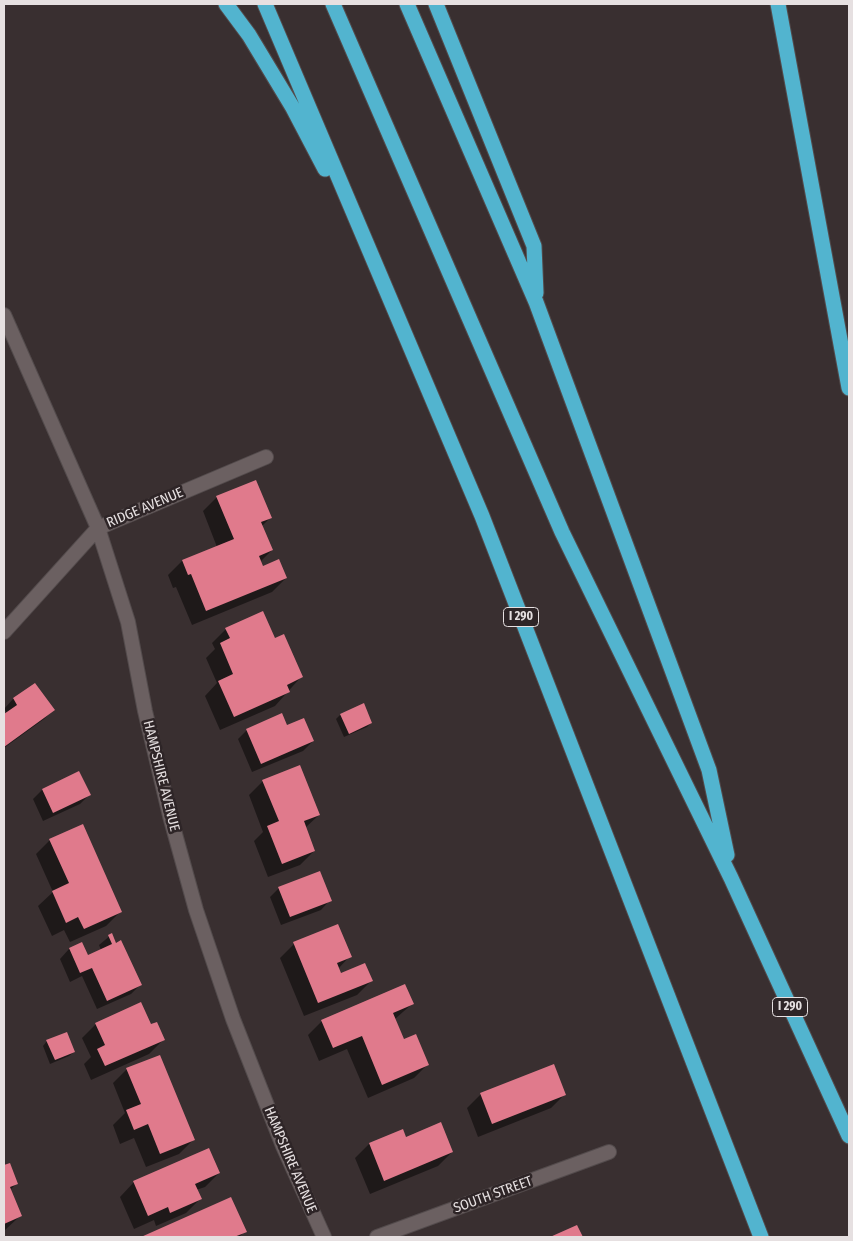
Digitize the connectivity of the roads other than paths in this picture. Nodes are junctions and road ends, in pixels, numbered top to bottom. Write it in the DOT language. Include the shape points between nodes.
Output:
graph roads {
  1 [pos="226,4"];
  2 [pos="264,4"];
  3 [pos="333,4"];
  4 [pos="407,4"];
  5 [pos="436,4"];
  6 [pos="778,4"];
  7 [pos="371,254"];
  8 [pos="536,302"];
  9 [pos="4,315"];
  10 [pos="849,388"];
  11 [pos="266,457"];
  12 [pos="98,528"];
  13 [pos="4,632"];
  14 [pos="732,878"];
  15 [pos="849,1136"];
  16 [pos="610,1152"];
  17 [pos="324,1237"];
  18 [pos="377,1237"];
  19 [pos="760,1237"];
  1 -- 7 [label="highway" via="249,35 293,108"];
  2 -- 7 [label="highway, I 290"];
  3 -- 14 [label="highway, I 290" via="562,532"];
  4 -- 8 [label="highway"];
  5 -- 8 [label="highway" via="534,246"];
  6 -- 10 [label="highway"];
  7 -- 19 [label="highway, I 290" via="482,516"];
  8 -- 14 [label="highway" via="709,770"];
  9 -- 12 [label="street, HAMPSHIRE AVENUE"];
  11 -- 12 [label="street, RIDGE AVENUE"];
  12 -- 13 [label="street, RIDGE AVENUE"];
  12 -- 17 [label="street, HAMPSHIRE AVENUE" via="128,622 145,711 196,910 233,1020 283,1146"];
  14 -- 15 [label="highway, I 290"];
  16 -- 18 [label="street, SOUTH STREET"];
}
